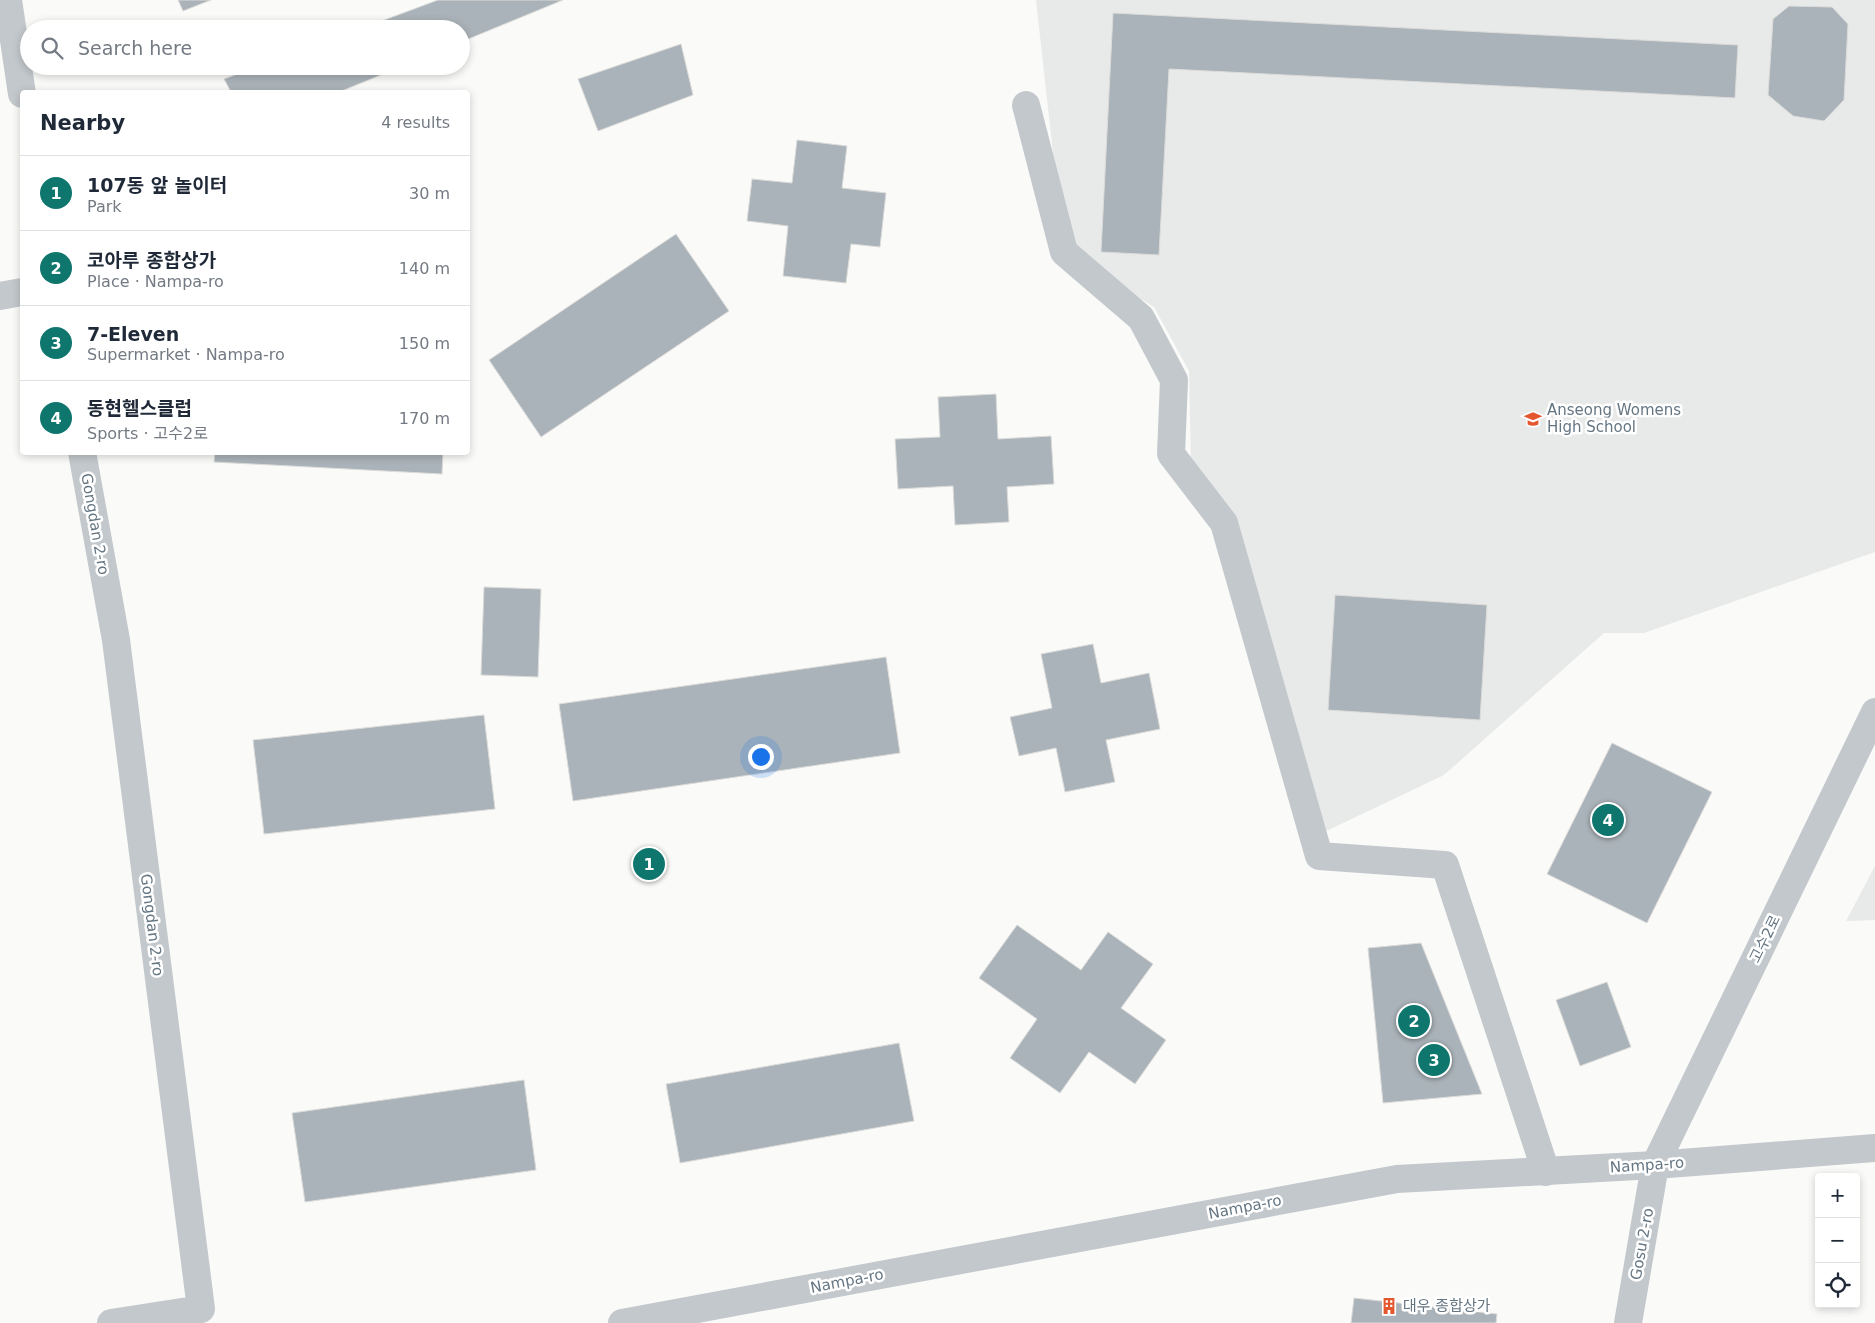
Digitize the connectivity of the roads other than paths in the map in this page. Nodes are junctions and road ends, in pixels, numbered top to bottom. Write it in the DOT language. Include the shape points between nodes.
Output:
graph roads {
  1 [pos="8,0"];
  2 [pos="21,90"];
  3 [pos="1026,105"];
  4 [pos="20,292"];
  5 [pos="0,296"];
  6 [pos="83,455"];
  7 [pos="1875,712"];
  8 [pos="1875,1148"];
  9 [pos="1655,1165"];
  10 [pos="1546,1172"];
  11 [pos="207,1316"];
  12 [pos="111,1323"];
  13 [pos="622,1323"];
  14 [pos="1628,1323"];
  1 -- 2 [label="street"];
  3 -- 10 [label="street" via="1064,252 1141,318 1174,380 1171,454 1224,523 1319,856 1445,865"];
  4 -- 5 [label="street"];
  6 -- 11 [label="street, Gongdan 2-ro" via="116,640"];
  7 -- 9 [label="street, 고수2로"];
  8 -- 9 [label="street, Nampa-ro"];
  9 -- 10 [label="street, Nampa-ro"];
  9 -- 14 [label="street, Gosu 2-ro"];
  10 -- 13 [label="street, Nampa-ro" via="1397,1179"];
  11 -- 12 [label="street, Gongdan 2-ro"];
}
